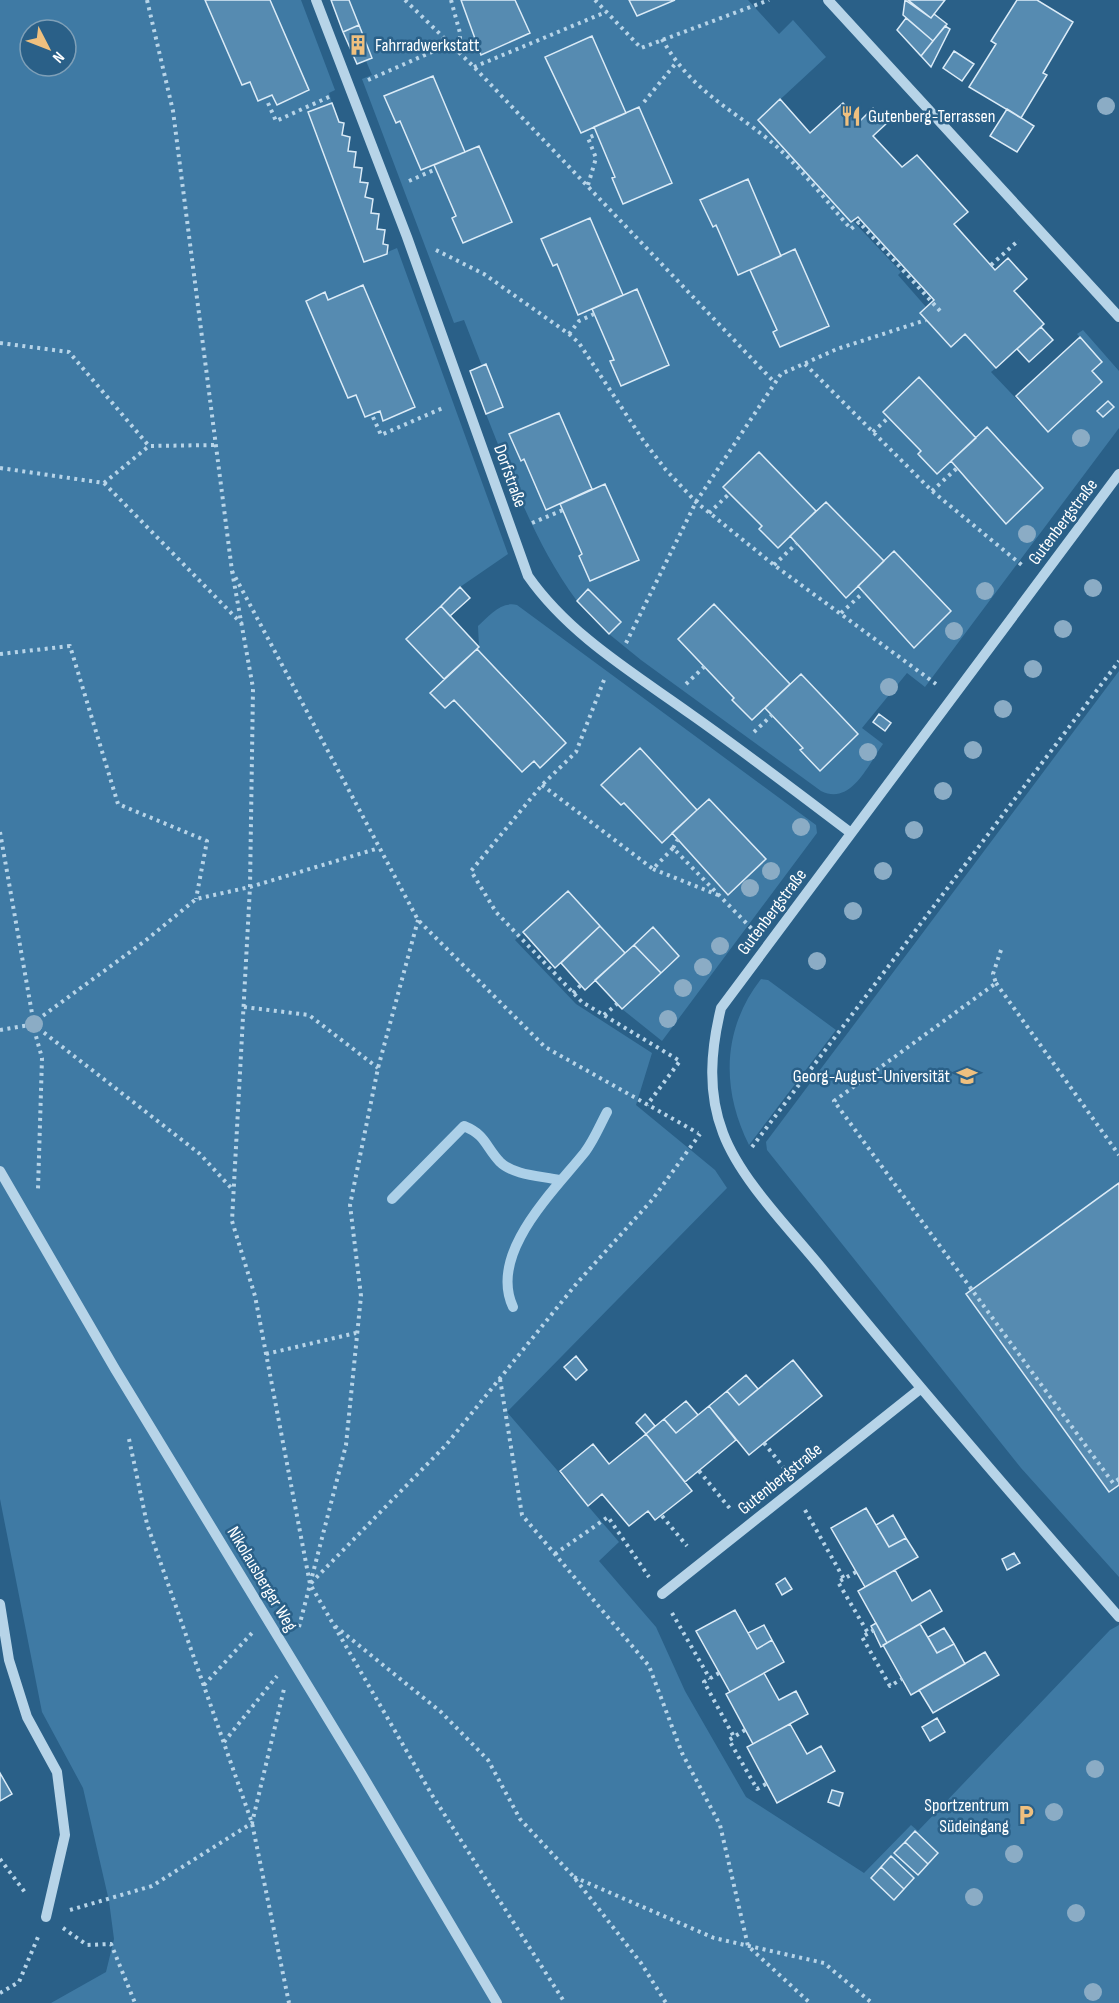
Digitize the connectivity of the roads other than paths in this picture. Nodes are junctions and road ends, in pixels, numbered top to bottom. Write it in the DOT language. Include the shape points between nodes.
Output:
graph roads {
  1 [pos="316,0"];
  2 [pos="828,0"];
  3 [pos="1119,317"];
  4 [pos="1119,474"];
  5 [pos="851,833"];
  6 [pos="0,1171"];
  7 [pos="920,1389"];
  8 [pos="662,1594"];
  9 [pos="0,1604"];
  10 [pos="1119,1617"];
  11 [pos="46,1917"];
  12 [pos="497,2003"];
  1 -- 5 [label="street, Dorfstraße" via="528,576 548,604 615,660"];
  2 -- 3 [label="street"];
  4 -- 5 [label="street, Gutenbergstraße"];
  5 -- 7 [label="street, Gutenbergstraße" via="721,1008 713,1040 714,1102 723,1133 740,1163"];
  6 -- 12 [label="street, Nikolausberger Weg"];
  7 -- 8 [label="street, Gutenbergstraße"];
  7 -- 10 [label="street, Gutenbergstraße"];
  9 -- 11 [label="street" via="9,1660 27,1717 57,1772 65,1835"];
}
